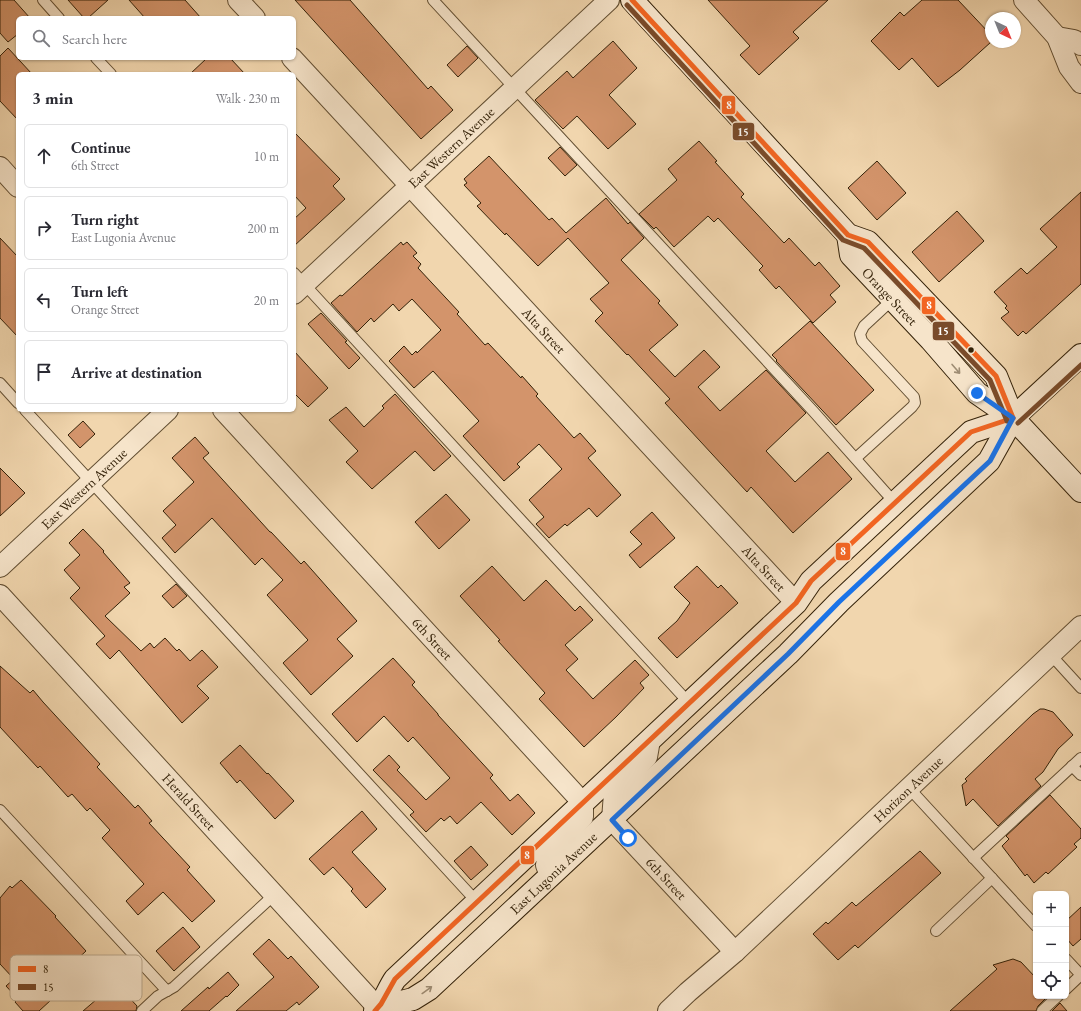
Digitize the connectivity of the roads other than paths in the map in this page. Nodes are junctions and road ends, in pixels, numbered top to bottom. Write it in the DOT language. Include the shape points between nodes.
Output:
graph roads {
  1 [pos="43,0"];
  2 [pos="238,0"];
  3 [pos="433,0"];
  4 [pos="608,0"];
  5 [pos="632,0"];
  6 [pos="1024,0"];
  7 [pos="57,16"];
  8 [pos="253,16"];
  9 [pos="1057,37"];
  10 [pos="1081,45"];
  11 [pos="98,60"];
  12 [pos="294,60"];
  13 [pos="109,72"];
  14 [pos="1081,83"];
  15 [pos="514,88"];
  16 [pos="0,167"];
  17 [pos="16,185"];
  18 [pos="410,186"];
  19 [pos="848,235"];
  20 [pos="298,284"];
  21 [pos="892,300"];
  22 [pos="1081,355"];
  23 [pos="0,383"];
  24 [pos="16,401"];
  25 [pos="27,412"];
  26 [pos="166,412"];
  27 [pos="225,412"];
  28 [pos="1013,418"];
  29 [pos="856,458"];
  30 [pos="91,482"];
  31 [pos="1081,491"];
  32 [pos="895,502"];
  33 [pos="0,567"];
  34 [pos="0,595"];
  35 [pos="796,603"];
  36 [pos="1081,626"];
  37 [pos="1050,655"];
  38 [pos="1081,688"];
  39 [pos="690,704"];
  40 [pos="650,740"];
  41 [pos="1081,758"];
  42 [pos="1072,766"];
  43 [pos="1081,775"];
  44 [pos="909,788"];
  45 [pos="583,803"];
  46 [pos="0,810"];
  47 [pos="612,820"];
  48 [pos="973,858"];
  49 [pos="550,876"];
  50 [pos="992,878"];
  51 [pos="274,895"];
  52 [pos="477,902"];
  53 [pos="1033,923"];
  54 [pos="936,931"];
  55 [pos="735,952"];
  56 [pos="134,955"];
  57 [pos="1069,962"];
  58 [pos="142,964"];
  59 [pos="1081,975"];
  60 [pos="1069,986"];
  61 [pos="167,991"];
  62 [pos="1055,999"];
  63 [pos="377,1009"];
  64 [pos="142,1011"];
  65 [pos="668,1011"];
  66 [pos="1042,1011"];
  1 -- 7 [label="lane"];
  2 -- 8 [label="street"];
  3 -- 15 [label="lane"];
  4 -- 15 [label="street, East Western Avenue"];
  5 -- 19 [label="main road, Orange Street"];
  6 -- 9 [label="street"];
  9 -- 10 [label="street" via="1074,40"];
  9 -- 14 [label="street" via="1069,68"];
  11 -- 13 [label="lane"];
  12 -- 18 [label="street, Alta Street"];
  15 -- 18 [label="street, East Western Avenue"];
  15 -- 29 [label="lane"];
  16 -- 17 [label="street"];
  18 -- 20 [label="street, East Western Avenue"];
  18 -- 35 [label="street, Alta Street"];
  19 -- 21 [label="main road, Orange Street" via="851,255"];
  19 -- 28 [label="main road, Orange Street" via="868,242 996,376"];
  20 -- 39 [label="lane"];
  21 -- 28 [label="main road, Orange Street, one-way" via="977,393"];
  21 -- 29 [label="lane" via="864,326 860,334 862,341 914,397 915,403"];
  22 -- 28 [label="main road"];
  23 -- 24 [label="lane"];
  25 -- 30 [label="lane"];
  26 -- 30 [label="street, East Western Avenue"];
  27 -- 45 [label="street, 6th Street"];
  28 -- 31 [label="main road, Orange Street"];
  28 -- 32 [label="main road" via="972,432"];
  28 -- 47 [label="main road, East Lugonia Avenue" via="990,461"];
  29 -- 32 [label="lane"];
  30 -- 33 [label="street, East Western Avenue"];
  30 -- 52 [label="lane"];
  32 -- 35 [label="main road" via="811,581"];
  34 -- 51 [label="street, Herald Street"];
  35 -- 39 [label="main road"];
  36 -- 37 [label="street, Horizon Avenue"];
  37 -- 38 [label="lane"];
  37 -- 44 [label="street, Horizon Avenue"];
  39 -- 40 [label="main road"];
  40 -- 45 [label="main road"];
  40 -- 47 [label="street" via="647,757 614,793"];
  41 -- 42 [label="lane"];
  42 -- 43 [label="lane"];
  42 -- 48 [label="lane"];
  44 -- 48 [label="lane"];
  44 -- 55 [label="street, Horizon Avenue"];
  45 -- 49 [label="street" via="583,817 548,855 546,864"];
  45 -- 52 [label="main road"];
  46 -- 56 [label="lane"];
  47 -- 49 [label="main road, East Lugonia Avenue"];
  47 -- 55 [label="street, 6th Street"];
  48 -- 50 [label="lane"];
  63 -- 49 [label="main road, East Lugonia Avenue, one-way" via="413,999 429,989"];
  50 -- 53 [label="lane"];
  50 -- 54 [label="lane"];
  51 -- 61 [label="lane"];
  51 -- 63 [label="street, Herald Street"];
  52 -- 63 [label="main road" via="395,979"];
  55 -- 65 [label="street, Horizon Avenue"];
  57 -- 59 [label="lane"];
  58 -- 61 [label="lane"];
  59 -- 60 [label="lane"];
  61 -- 64 [label="lane"];
  62 -- 66 [label="lane"];
}
